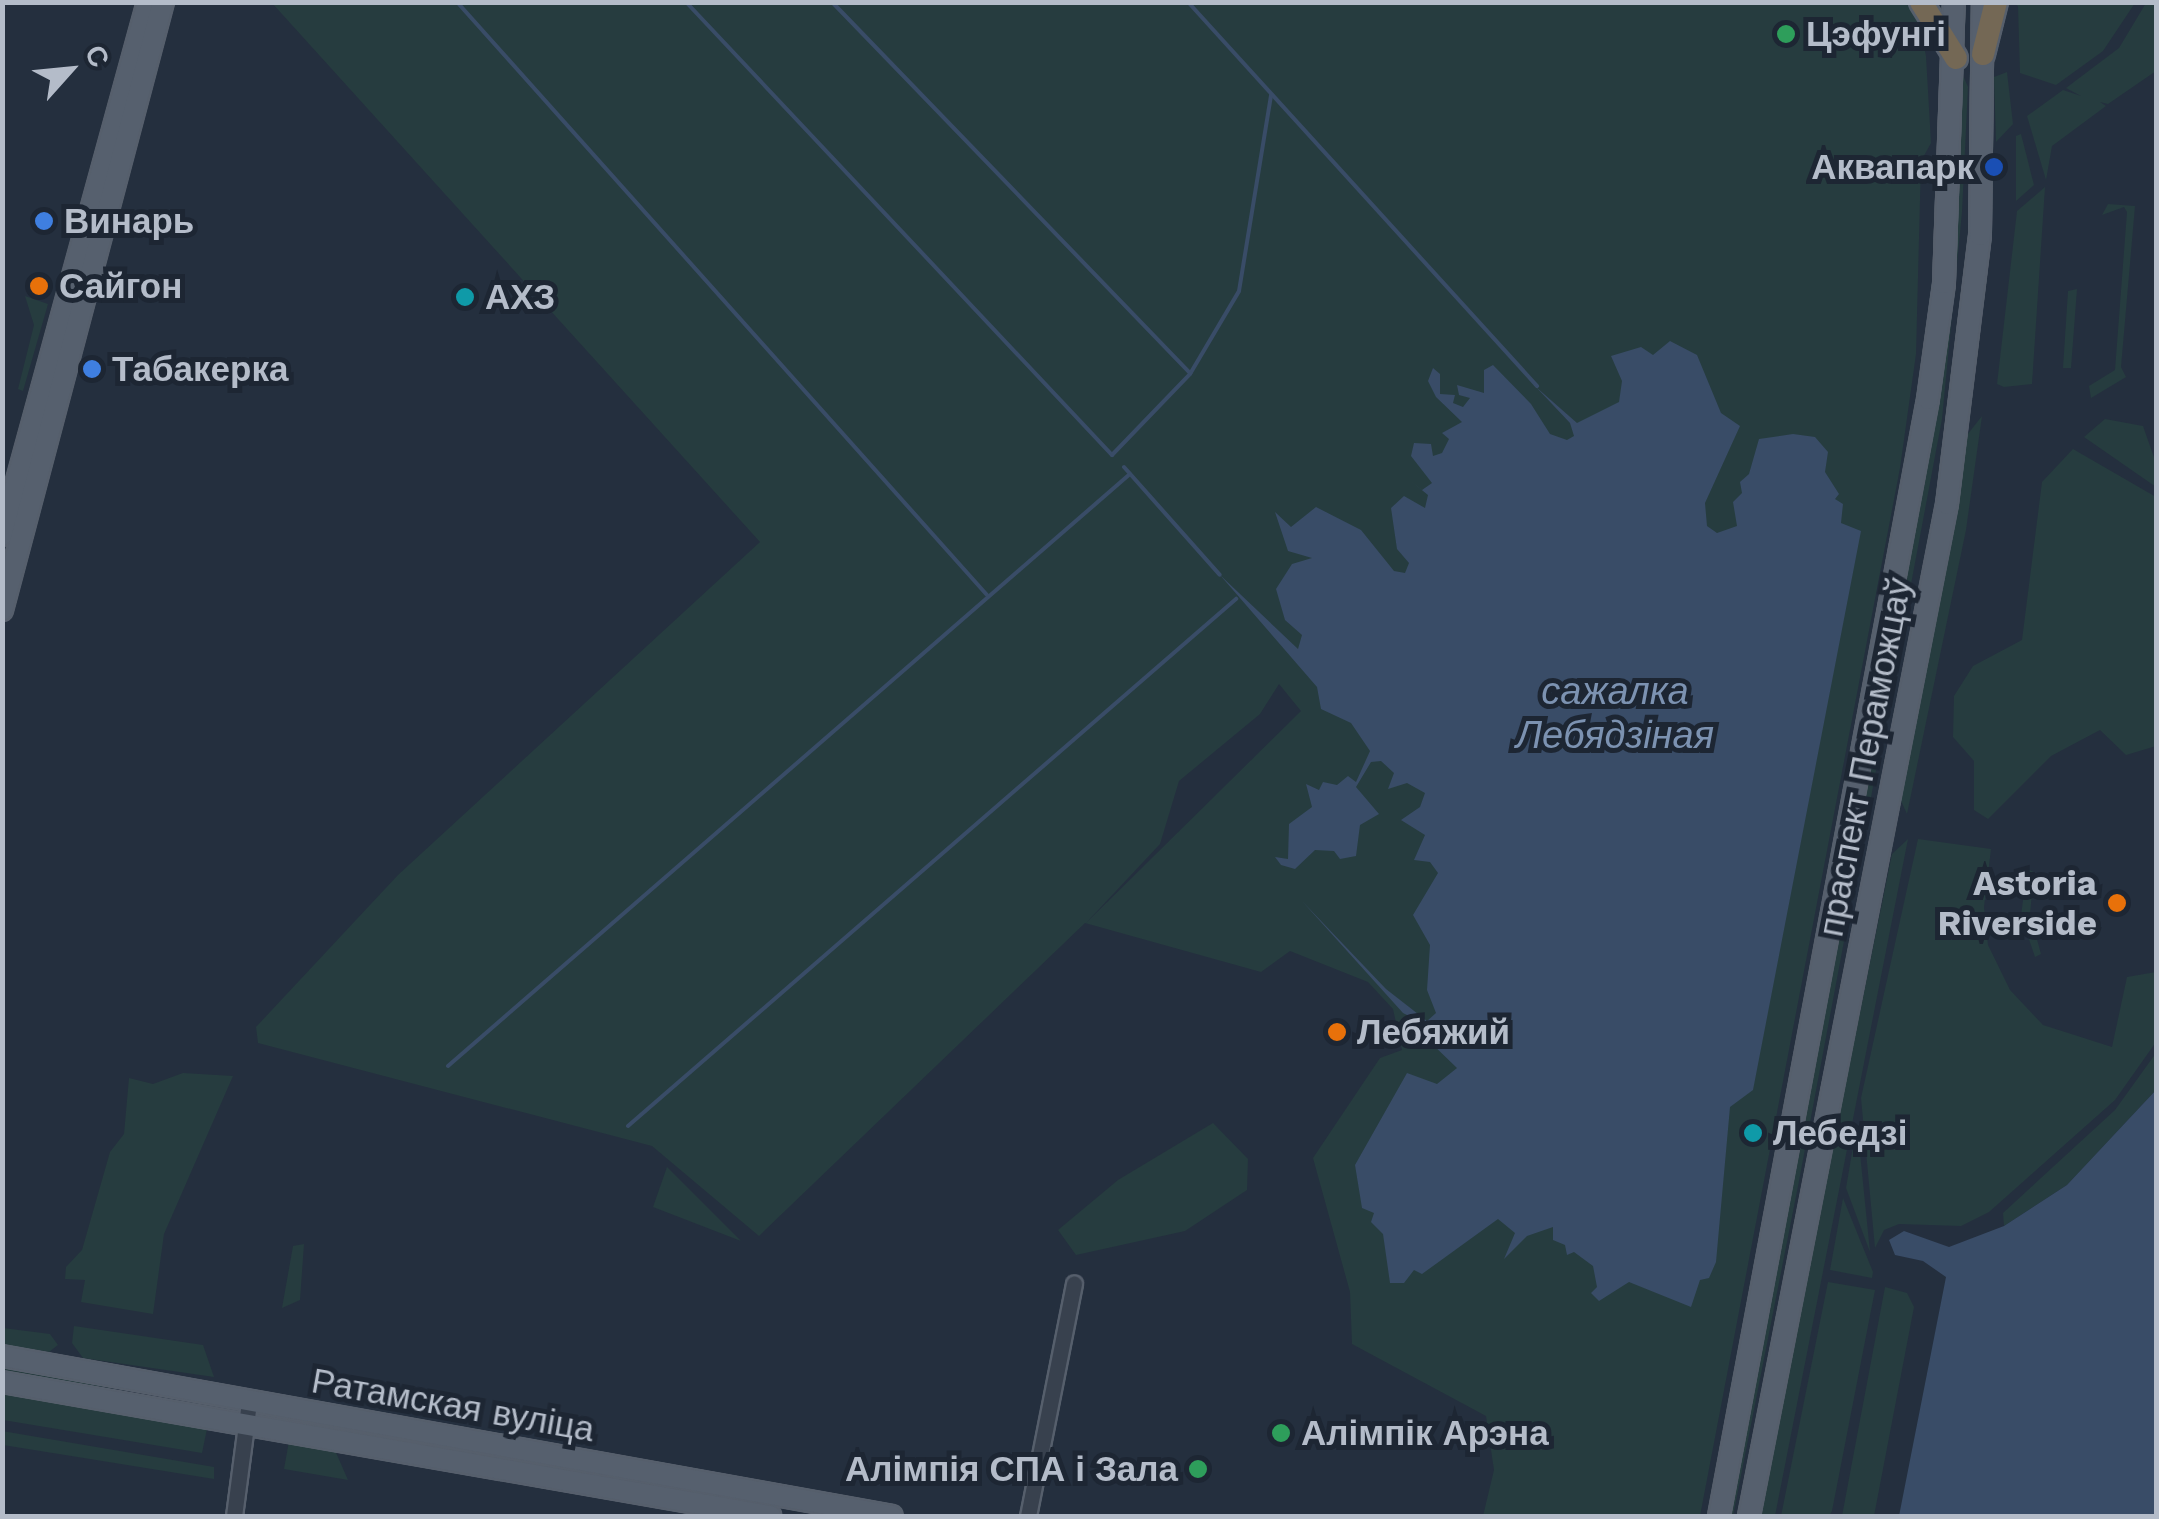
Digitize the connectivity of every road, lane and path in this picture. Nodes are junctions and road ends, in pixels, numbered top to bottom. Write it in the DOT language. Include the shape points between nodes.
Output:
graph roads {
  1 [pos="148,2"];
  2 [pos="164,2"];
  3 [pos="1921,2"];
  4 [pos="1954,2"];
  5 [pos="1983,2"];
  6 [pos="1996,2"];
  7 [pos="1983,54"];
  8 [pos="1956,58"];
  9 [pos="2,535"];
  10 [pos="2,610"];
  11 [pos="1074,1283"];
  12 [pos="2,1356"];
  13 [pos="2,1382"];
  14 [pos="247,1413"];
  15 [pos="234,1516"];
  16 [pos="770,1516"];
  17 [pos="892,1516"];
  18 [pos="1028,1516"];
  19 [pos="1718,1516"];
  20 [pos="1749,1516"];
  1 -- 9 [label="main road"];
  2 -- 10 [label="main road"];
  3 -- 8 [label="highway"];
  4 -- 8 [label="main road, праспект Пераможцаў"];
  5 -- 7 [label="main road, праспект Пераможцаў"];
  6 -- 7 [label="highway"];
  7 -- 20 [label="main road, праспект Пераможцаў" via="1980,235 1947,504"];
  8 -- 19 [label="main road, праспект Пераможцаў" via="1944,283 1928,399"];
  11 -- 18 [label="street"];
  12 -- 14 [label="main road, Ратамская вуліца"];
  13 -- 14 [label="main road, Ратамская вуліца"];
  14 -- 15 [label="street"];
  14 -- 16 [label="main road, Ратамская вуліца"];
  14 -- 17 [label="main road, Ратамская вуліца"];
}
